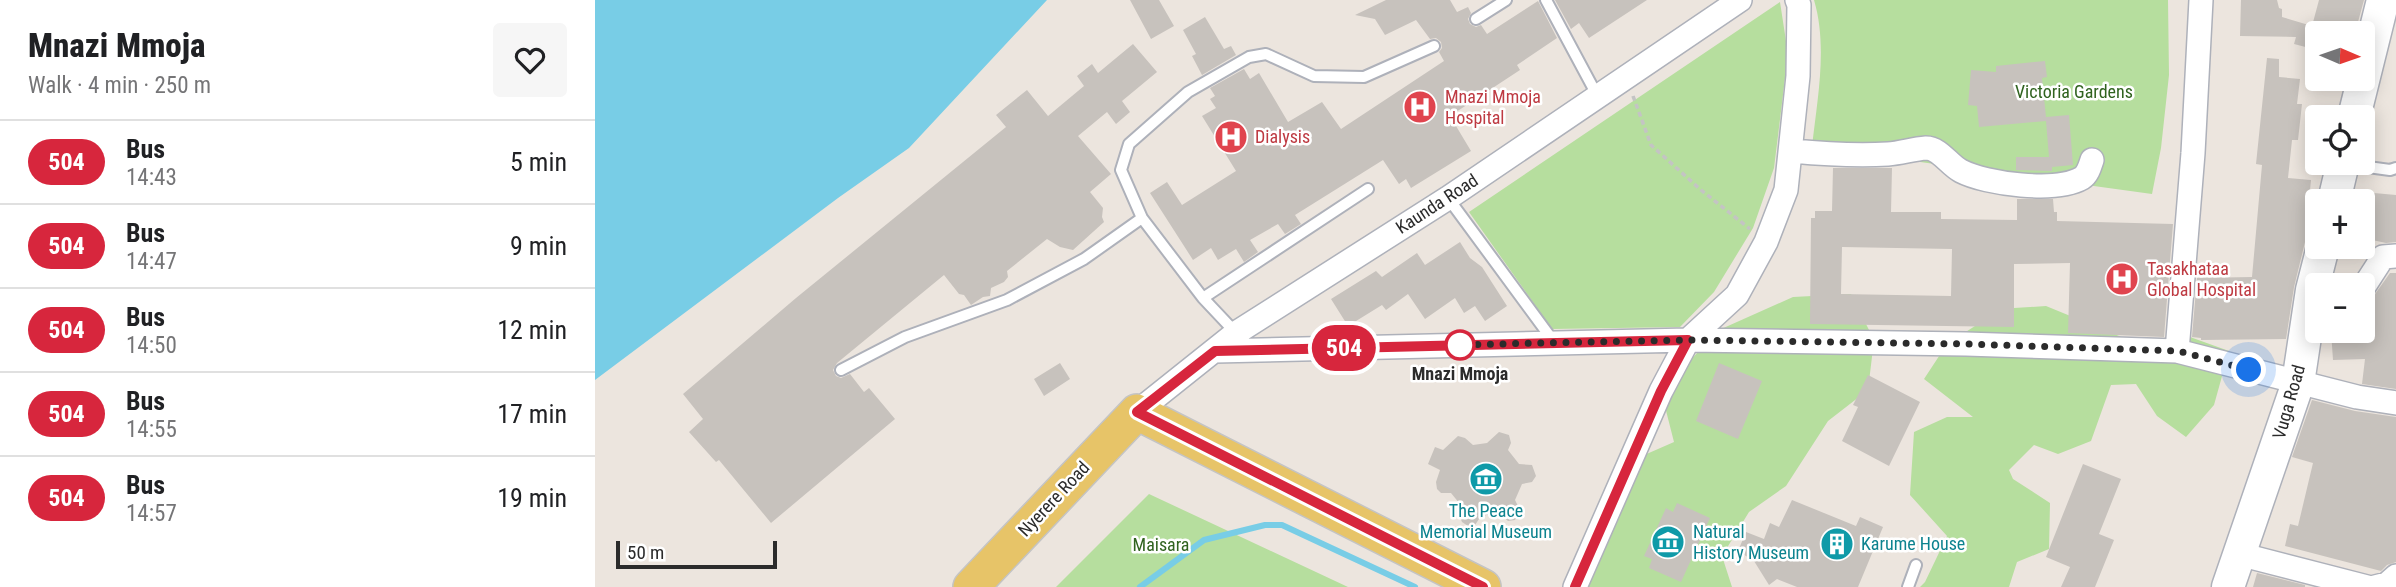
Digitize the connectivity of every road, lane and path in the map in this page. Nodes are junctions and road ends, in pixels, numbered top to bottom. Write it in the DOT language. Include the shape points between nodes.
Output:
graph roads {
  1 [pos="1506,0"];
  2 [pos="1546,0"];
  3 [pos="1740,0"];
  4 [pos="1797,0"];
  5 [pos="2201,0"];
  6 [pos="2383,0"];
  7 [pos="1476,19"];
  8 [pos="1434,46"];
  9 [pos="1627,78"];
  10 [pos="1598,97"];
  11 [pos="2357,105"];
  12 [pos="1792,151"];
  13 [pos="2092,160"];
  14 [pos="2375,168"];
  15 [pos="2396,168"];
  16 [pos="1368,189"];
  17 [pos="1448,198"];
  18 [pos="1142,218"];
  19 [pos="1766,242"];
  20 [pos="2396,256"];
  21 [pos="2373,273"];
  22 [pos="1203,298"];
  23 [pos="1235,333"];
  24 [pos="1688,340"];
  25 [pos="1554,343"];
  26 [pos="2305,343"];
  27 [pos="1215,351"];
  28 [pos="2178,351"];
  29 [pos="841,370"];
  30 [pos="2298,383"];
  31 [pos="2396,403"];
  32 [pos="1137,412"];
  33 [pos="2239,554"];
  34 [pos="1916,565"];
  35 [pos="2396,576"];
  36 [pos="971,587"];
  37 [pos="1483,587"];
  38 [pos="1575,587"];
  39 [pos="1909,587"];
  40 [pos="2228,587"];
  41 [pos="2367,587"];
  42 [pos="2375,587"];
  1 -- 7 [label="lane"];
  2 -- 10 [label="lane"];
  3 -- 9 [label="street, Kaunda Road"];
  4 -- 12 [label="street" via="1798,76"];
  5 -- 28 [label="street"];
  6 -- 11 [label="main road"];
  8 -- 18 [label="lane" via="1364,77 1314,76 1266,54 1249,57 1198,86 1129,144 1121,170"];
  9 -- 10 [label="street, Kaunda Road"];
  9 -- 19 [label="path" via="1651,145"];
  10 -- 17 [label="street, Kaunda Road"];
  12 -- 13 [label="street" via="1841,156 1927,148 1972,176 2029,186 2081,178"];
  12 -- 19 [label="street" via="1786,190"];
  14 -- 15 [label="lane"];
  16 -- 22 [label="lane"];
  17 -- 23 [label="street, Kaunda Road"];
  17 -- 25 [label="lane"];
  18 -- 22 [label="lane"];
  18 -- 29 [label="lane" via="1084,259 1007,300 905,337"];
  19 -- 24 [label="street" via="1737,295"];
  20 -- 21 [label="street" via="2383,257"];
  22 -- 23 [label="lane"];
  23 -- 27 [label="street, Kaunda Road"];
  24 -- 25 [label="street"];
  24 -- 28 [label="street"];
  24 -- 38 [label="street"];
  25 -- 27 [label="street"];
  26 -- 30 [label="main road, Vuga Road"];
  27 -- 32 [label="street, Kaunda Road"];
  28 -- 30 [label="street"];
  30 -- 31 [label="street"];
  30 -- 33 [label="main road, Vuga Road"];
  32 -- 36 [label="main road, Nyerere Road"];
  32 -- 37 [label="main road"];
  33 -- 40 [label="main road, Vuga Road"];
  33 -- 41 [label="street"];
  34 -- 39 [label="lane"];
  35 -- 42 [label="street"];
}
